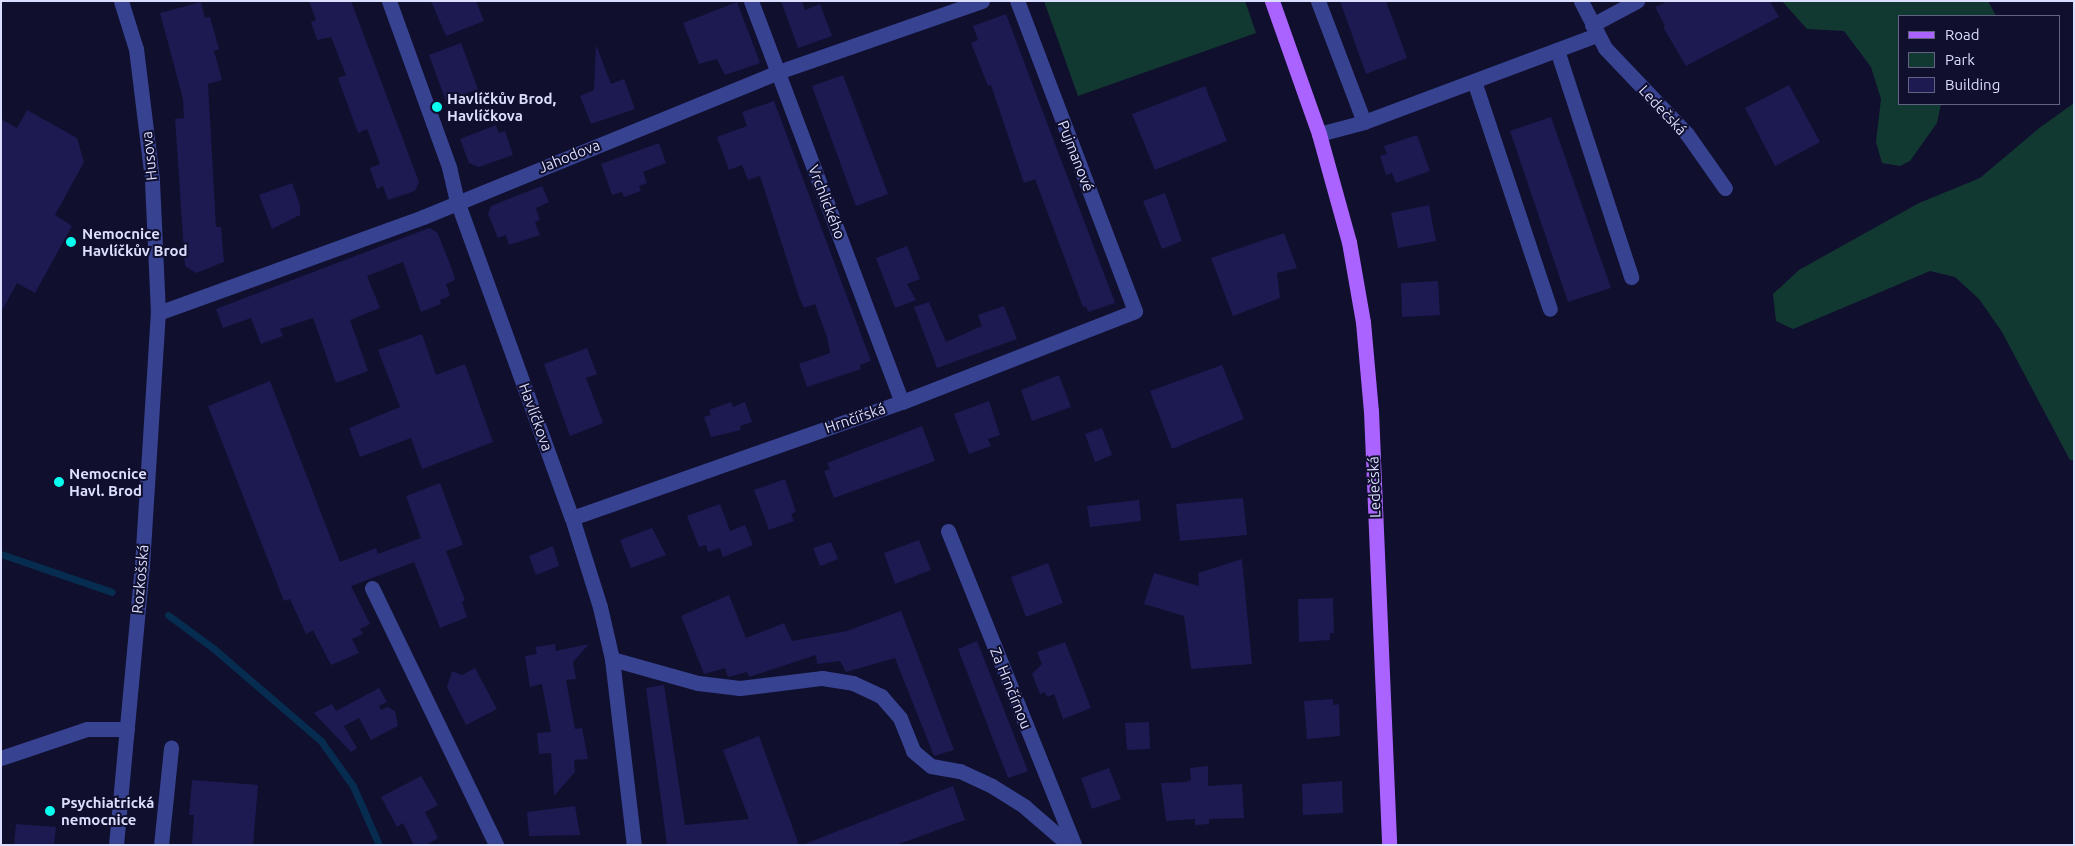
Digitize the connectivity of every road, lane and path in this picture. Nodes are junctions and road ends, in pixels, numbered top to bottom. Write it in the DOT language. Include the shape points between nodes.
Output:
graph roads {
  1 [pos="121,1"];
  2 [pos="389,1"];
  3 [pos="752,1"];
  4 [pos="982,1"];
  5 [pos="1017,1"];
  6 [pos="1272,1"];
  7 [pos="1318,1"];
  8 [pos="1581,1"];
  9 [pos="1637,1"];
  10 [pos="1595,30"];
  11 [pos="1557,50"];
  12 [pos="778,72"];
  13 [pos="1474,81"];
  14 [pos="1364,122"];
  15 [pos="1319,134"];
  16 [pos="1725,188"];
  17 [pos="457,201"];
  18 [pos="1631,277"];
  19 [pos="1550,309"];
  20 [pos="1135,311"];
  21 [pos="158,313"];
  22 [pos="902,402"];
  23 [pos="572,518"];
  24 [pos="948,531"];
  25 [pos="372,588"];
  26 [pos="612,659"];
  27 [pos="127,729"];
  28 [pos="171,748"];
  29 [pos="1,758"];
  30 [pos="116,845"];
  31 [pos="161,845"];
  32 [pos="496,845"];
  33 [pos="634,845"];
  34 [pos="1069,845"];
  35 [pos="1074,845"];
  36 [pos="1389,845"];
  1 -- 21 [label="street, Husova" via="136,49 152,179"];
  2 -- 17 [label="street, Havlíčkova" via="449,167"];
  3 -- 12 [label="street, Vrchlického"];
  4 -- 12 [label="street, Jahodova"];
  5 -- 20 [label="street, Pujmanové"];
  6 -- 15 [label="main road, Ledečská"];
  7 -- 14 [label="street"];
  8 -- 10 [label="street, Ledečská"];
  9 -- 10 [label="street"];
  10 -- 11 [label="street"];
  10 -- 16 [label="street, Ledečská" via="1620,67 1687,134"];
  11 -- 13 [label="street"];
  11 -- 18 [label="street"];
  12 -- 17 [label="street, Jahodova"];
  12 -- 22 [label="street, Vrchlického"];
  13 -- 14 [label="street"];
  13 -- 19 [label="street"];
  14 -- 15 [label="street"];
  15 -- 36 [label="main road, Ledečská" via="1349,242 1363,322 1371,410"];
  17 -- 21 [label="street, Jahodova" via="423,217"];
  17 -- 23 [label="street, Havlíčkova"];
  20 -- 22 [label="street, Hrnčířská"];
  21 -- 27 [label="street, Rozkošská" via="142,565"];
  22 -- 23 [label="street, Hrnčířská"];
  23 -- 26 [label="street, Havlíčkova"];
  24 -- 35 [label="street, Za Hrnčírnou"];
  25 -- 32 [label="street"];
  26 -- 33 [label="street, Havlíčkova"];
  26 -- 34 [label="street" via="698,683 740,688 822,678 853,683 881,696 900,718 913,751 931,766 960,771 992,786 1025,807"];
  27 -- 29 [label="street" via="87,729"];
  27 -- 30 [label="street, Rozkošská"];
  28 -- 31 [label="street"];
}
